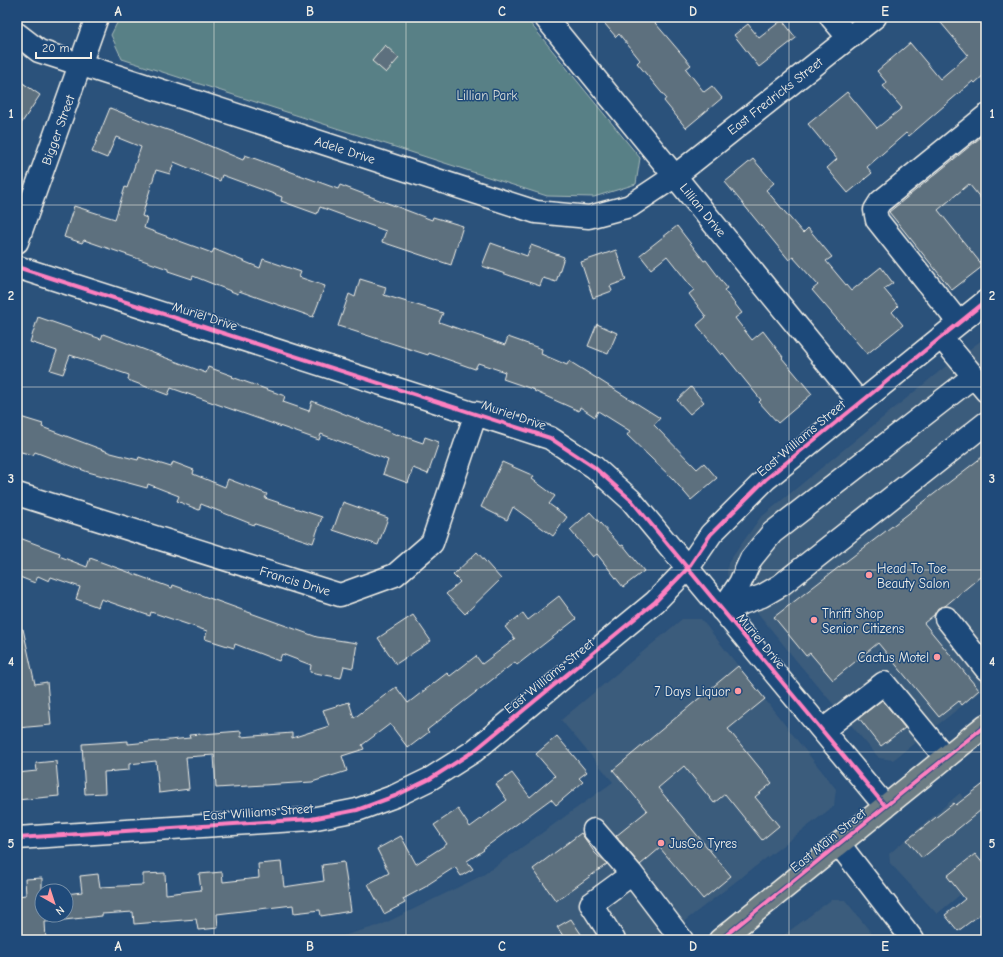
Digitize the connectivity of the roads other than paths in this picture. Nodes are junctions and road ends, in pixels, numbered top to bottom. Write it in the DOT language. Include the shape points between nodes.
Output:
graph roads {
  1 [pos="97,17"];
  2 [pos="545,17"];
  3 [pos="831,17"];
  4 [pos="875,17"];
  5 [pos="17,34"];
  6 [pos="848,38"];
  7 [pos="81,65"];
  8 [pos="986,116"];
  9 [pos="675,176"];
  10 [pos="17,242"];
  11 [pos="17,267"];
  12 [pos="986,301"];
  13 [pos="959,322"];
  14 [pos="941,337"];
  15 [pos="980,383"];
  16 [pos="860,402"];
  17 [pos="476,413"];
  18 [pos="986,423"];
  19 [pos="17,494"];
  20 [pos="688,568"];
  21 [pos="722,610"];
  22 [pos="946,618"];
  23 [pos="986,669"];
  24 [pos="986,725"];
  25 [pos="823,730"];
  26 [pos="945,757"];
  27 [pos="885,806"];
  28 [pos="594,830"];
  29 [pos="17,838"];
  30 [pos="839,844"];
  31 [pos="632,874"];
  32 [pos="614,940"];
  33 [pos="682,940"];
  34 [pos="720,940"];
  35 [pos="913,940"];
  1 -- 7 [label="street, Bigger Street"];
  2 -- 9 [label="street, Lillian Drive"];
  3 -- 6 [label="street"];
  4 -- 6 [label="street, East Fredricks Street"];
  5 -- 7 [label="street, Adele Drive" via="38,52"];
  6 -- 9 [label="street, East Fredricks Street"];
  7 -- 9 [label="street, Adele Drive" via="536,212 589,217 605,213 630,206"];
  7 -- 10 [label="street, Bigger Street"];
  8 -- 13 [label="street" via="880,202 875,210 877,220"];
  9 -- 16 [label="street, Lillian Drive"];
  11 -- 17 [label="street, Muriel Drive"];
  12 -- 13 [label="street, East Williams Street"];
  13 -- 14 [label="street, East Williams Street"];
  14 -- 15 [label="street"];
  14 -- 16 [label="street, East Williams Street"];
  15 -- 21 [label="street" via="772,533 751,559 740,583"];
  16 -- 20 [label="street, East Williams Street" via="766,479 741,503 710,534"];
  17 -- 19 [label="street, Francis Drive" via="432,543 395,575 340,595"];
  17 -- 20 [label="street, Muriel Drive" via="550,438 594,467 631,500"];
  18 -- 21 [label="street" via="781,585 762,596"];
  20 -- 21 [label="street, Muriel Drive"];
  20 -- 29 [label="street, East Williams Street" via="655,602 474,751 430,779 395,796 357,810 311,819"];
  21 -- 25 [label="street, Muriel Drive"];
  22 -- 23 [label="street"];
  24 -- 26 [label="main road, East Main Street"];
  25 -- 26 [label="street" via="884,683"];
  25 -- 27 [label="street, Muriel Drive"];
  26 -- 27 [label="main road, East Main Street"];
  27 -- 30 [label="main road, East Main Street"];
  28 -- 31 [label="street"];
  30 -- 34 [label="main road, East Main Street"];
  30 -- 35 [label="street"];
  31 -- 32 [label="street" via="591,904"];
  31 -- 33 [label="street"];
}
